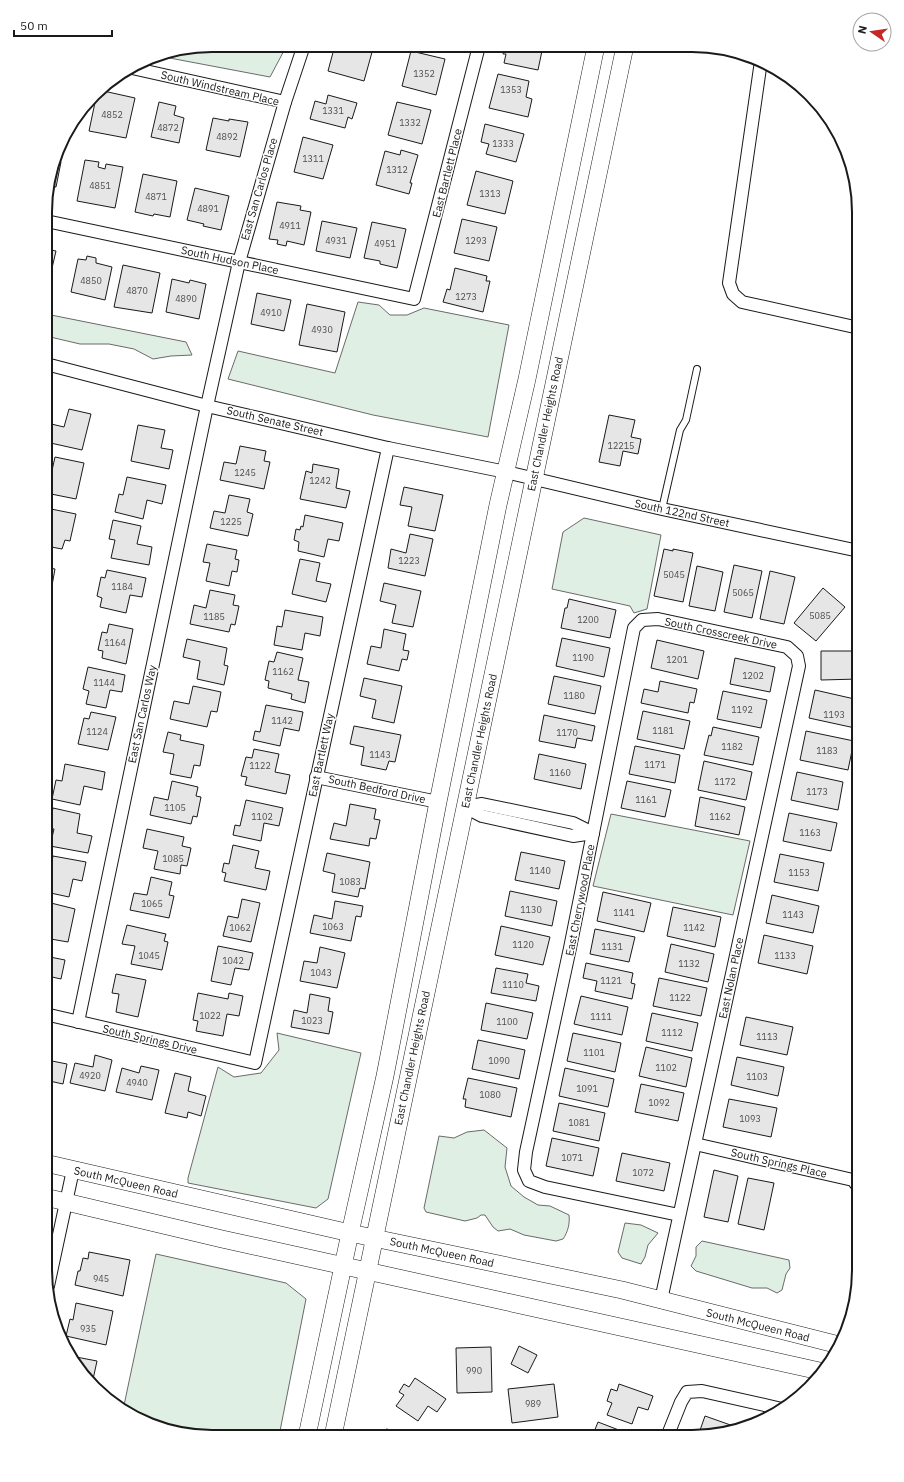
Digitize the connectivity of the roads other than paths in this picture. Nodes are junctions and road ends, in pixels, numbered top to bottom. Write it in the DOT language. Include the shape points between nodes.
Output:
graph roads {
  1 [pos="302,52"];
  2 [pos="477,52"];
  3 [pos="595,52"];
  4 [pos="624,52"];
  5 [pos="760,68"];
  6 [pos="140,70"];
  7 [pos="285,102"];
  8 [pos="52,222"];
  9 [pos="239,262"];
  10 [pos="414,299"];
  11 [pos="852,326"];
  12 [pos="52,366"];
  13 [pos="696,369"];
  14 [pos="207,406"];
  15 [pos="388,448"];
  16 [pos="506,472"];
  17 [pos="534,479"];
  18 [pos="662,509"];
  19 [pos="852,550"];
  20 [pos="642,620"];
  21 [pos="797,656"];
  22 [pos="316,777"];
  23 [pos="438,802"];
  24 [pos="465,806"];
  25 [pos="531,814"];
  26 [pos="528,826"];
  27 [pos="593,833"];
  28 [pos="52,1016"];
  29 [pos="78,1022"];
  30 [pos="255,1063"];
  31 [pos="695,1144"];
  32 [pos="52,1165"];
  33 [pos="73,1170"];
  34 [pos="852,1180"];
  35 [pos="52,1199"];
  36 [pos="66,1202"];
  37 [pos="679,1214"];
  38 [pos="350,1233"];
  39 [pos="375,1238"];
  40 [pos="343,1265"];
  41 [pos="52,1267"];
  42 [pos="368,1270"];
  43 [pos="661,1300"];
  44 [pos="834,1344"];
  45 [pos="816,1370"];
  46 [pos="775,1407"];
  47 [pos="308,1430"];
  48 [pos="334,1430"];
  49 [pos="670,1430"];
  1 -- 7 [label="street, East San Carlos Place"];
  2 -- 10 [label="street, East Bartlett Place"];
  3 -- 16 [label="main road, East Chandler Heights Road"];
  4 -- 17 [label="main road, East Chandler Heights Road"];
  5 -- 11 [label="street" via="729,283 733,294 742,302"];
  6 -- 7 [label="street, South Windstream Place"];
  7 -- 9 [label="street, East San Carlos Place"];
  8 -- 9 [label="street, South Hudson Place"];
  9 -- 10 [label="street, South Hudson Place"];
  9 -- 14 [label="street, East San Carlos Place"];
  12 -- 14 [label="street, South Senate Street"];
  13 -- 18 [label="lane" via="686,420 680,430"];
  14 -- 15 [label="street, South Senate Street"];
  14 -- 29 [label="street, East San Carlos Way"];
  15 -- 16 [label="street, South Senate Street"];
  15 -- 22 [label="street, East Bartlett Way"];
  16 -- 17 [label="street, South 122nd Street"];
  16 -- 23 [label="main road, East Chandler Heights Road"];
  17 -- 18 [label="street, South 122nd Street"];
  17 -- 24 [label="main road, East Chandler Heights Road"];
  18 -- 19 [label="street, South 122nd Street"];
  20 -- 21 [label="street, South Crosscreek Drive" via="658,619 787,647"];
  20 -- 27 [label="street, East Cherrywood Place" via="634,628"];
  21 -- 31 [label="street, East Nolan Place" via="799,666"];
  22 -- 23 [label="street, South Bedford Drive"];
  22 -- 30 [label="street, East Bartlett Way"];
  23 -- 24 [label="main road"];
  23 -- 38 [label="main road, East Chandler Heights Road" via="386,1076"];
  24 -- 25 [label="street" via="482,804"];
  24 -- 26 [label="street" via="482,816"];
  24 -- 39 [label="main road, East Chandler Heights Road"];
  25 -- 26 [label="street"];
  25 -- 27 [label="street" via="573,822"];
  26 -- 27 [label="street" via="573,836"];
  27 -- 37 [label="street, East Cherrywood Place" via="524,1170 529,1181 545,1187"];
  28 -- 29 [label="street, South Springs Drive"];
  29 -- 30 [label="street, South Springs Drive"];
  31 -- 34 [label="street, South Springs Place"];
  31 -- 37 [label="street, East Nolan Place"];
  32 -- 33 [label="main road, South McQueen Road"];
  33 -- 36 [label="street"];
  33 -- 38 [label="main road, South McQueen Road"];
  35 -- 36 [label="main road"];
  36 -- 40 [label="main road"];
  36 -- 41 [label="street"];
  37 -- 43 [label="street, East Nolan Place"];
  38 -- 39 [label="main road, South McQueen Road"];
  38 -- 40 [label="main road, East Chandler Heights Road"];
  39 -- 42 [label="main road, East Chandler Heights Road"];
  39 -- 43 [label="main road, South McQueen Road"];
  40 -- 42 [label="main road"];
  40 -- 47 [label="main road, East Chandler Heights Road"];
  42 -- 45 [label="main road"];
  42 -- 48 [label="main road, East Chandler Heights Road"];
  43 -- 44 [label="main road, South McQueen Road"];
  46 -- 49 [label="street" via="702,1391 687,1392 680,1402"];
}
